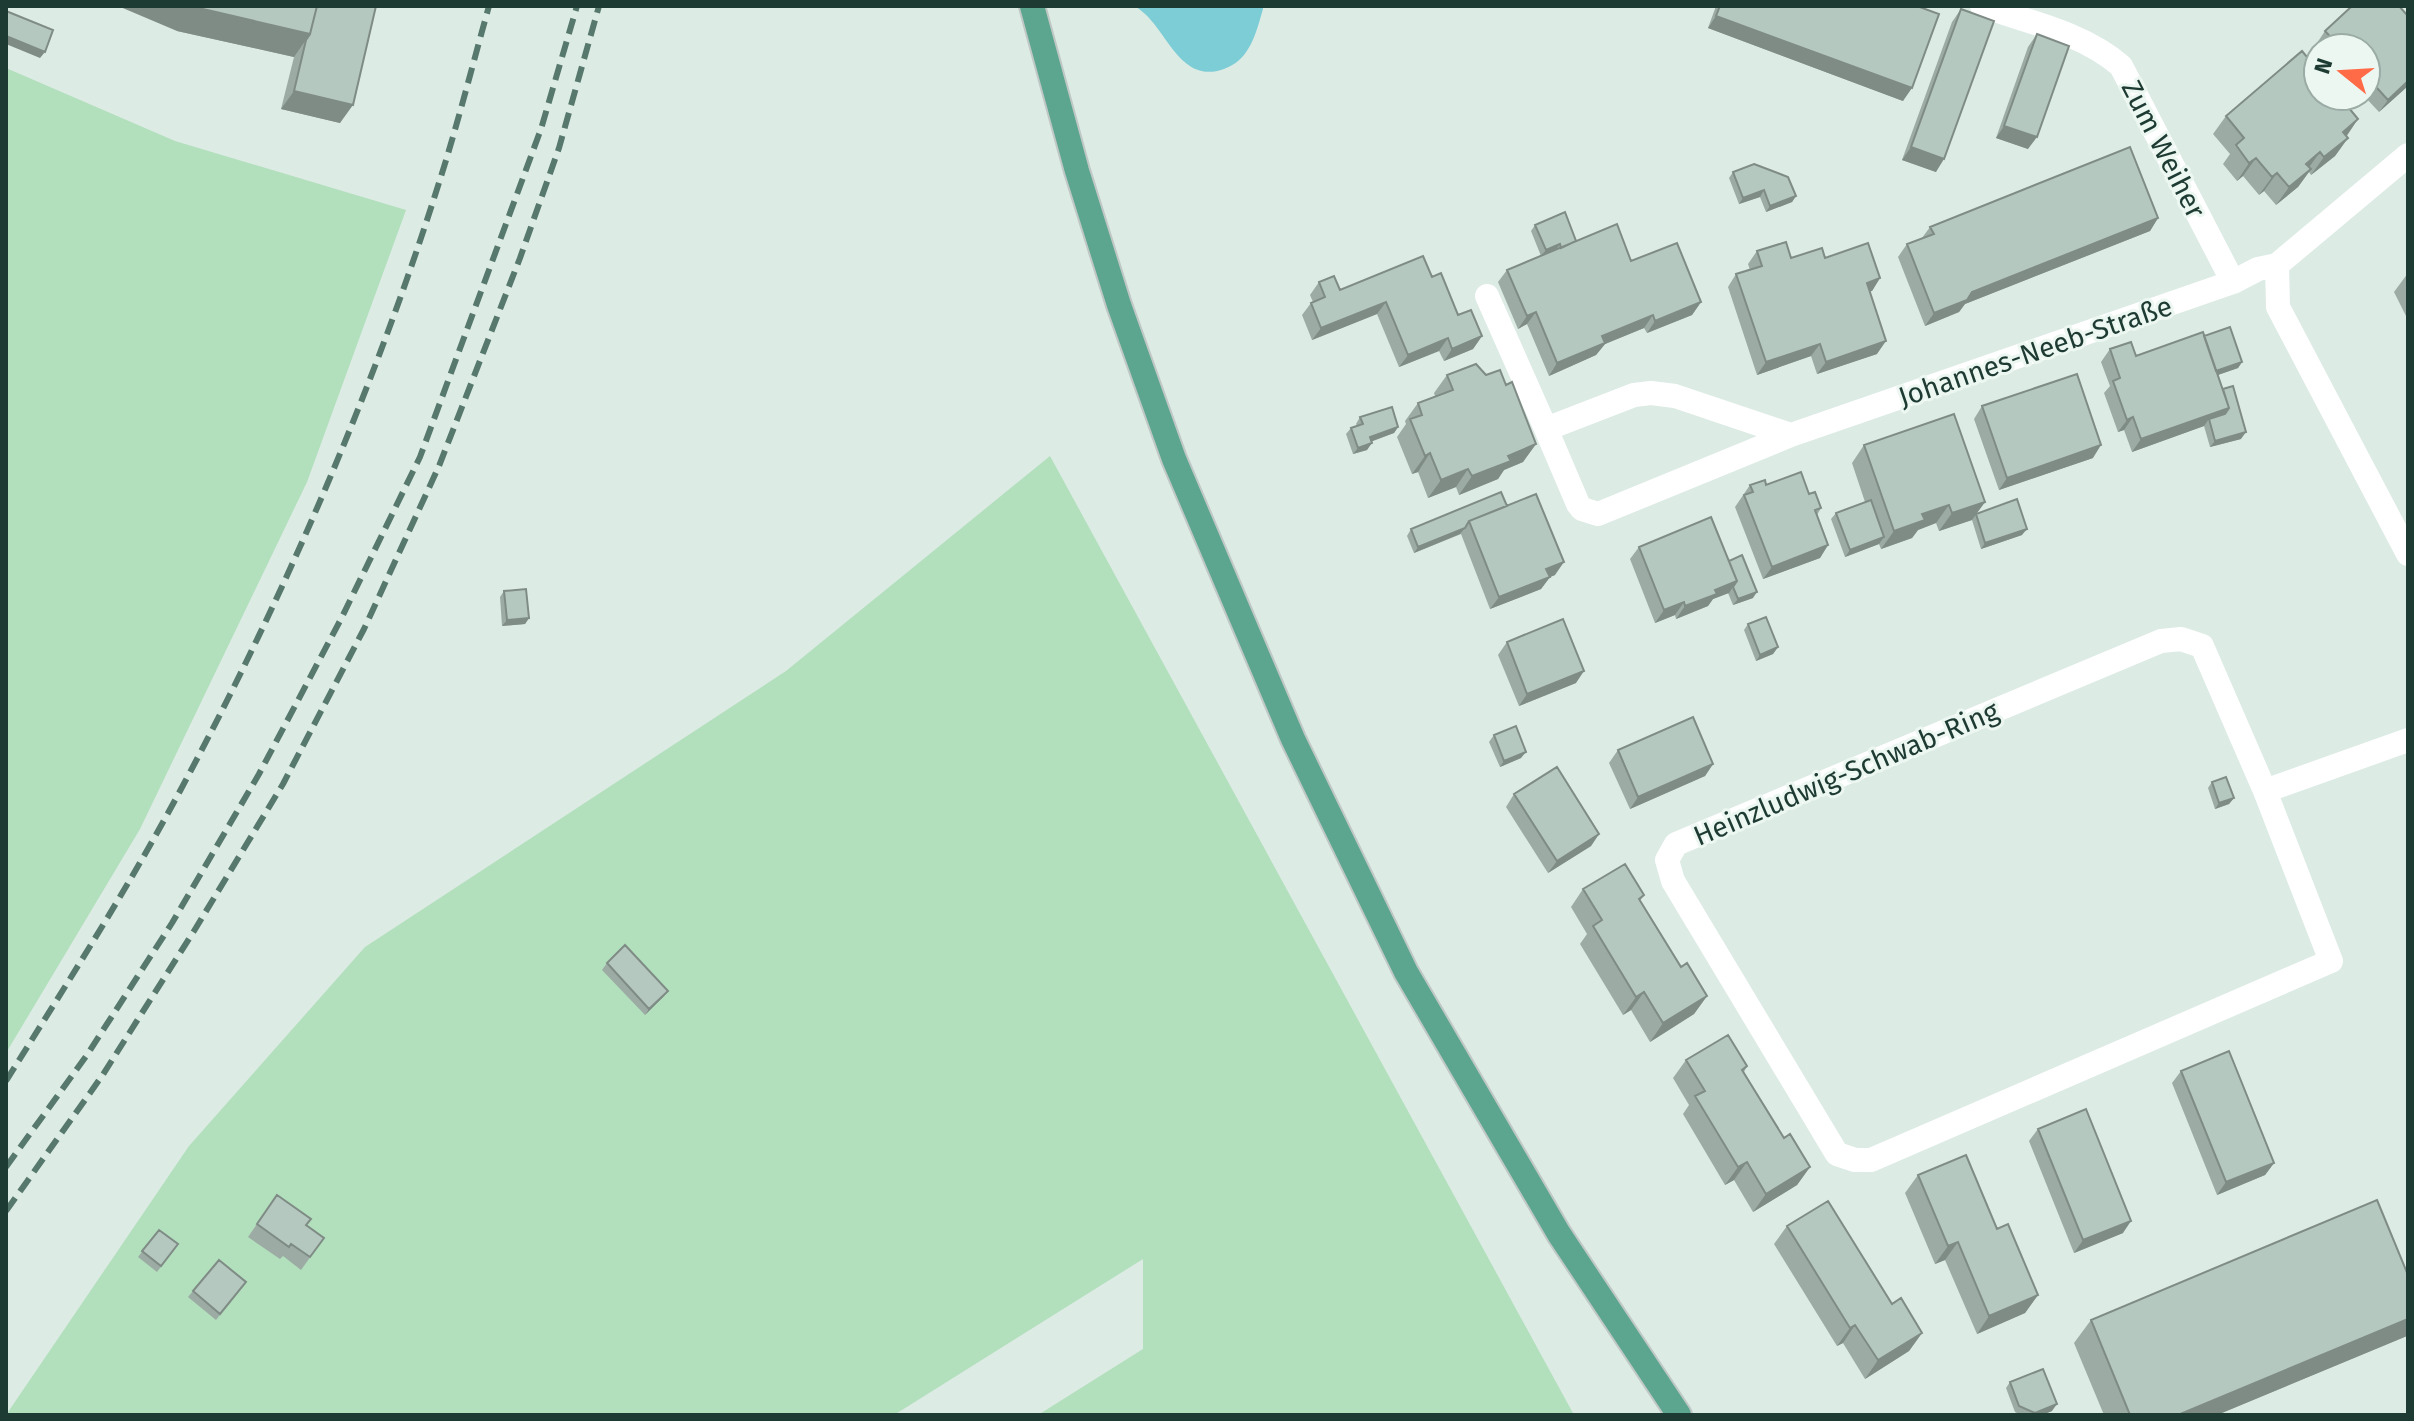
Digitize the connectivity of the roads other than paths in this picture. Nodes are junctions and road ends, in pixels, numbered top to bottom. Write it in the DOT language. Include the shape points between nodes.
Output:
graph roads {
  1 [pos="1032,6"];
  2 [pos="1982,6"];
  3 [pos="2408,155"];
  4 [pos="2277,265"];
  5 [pos="2233,282"];
  6 [pos="1487,296"];
  7 [pos="1546,429"];
  8 [pos="1791,435"];
  9 [pos="2408,554"];
  10 [pos="2408,740"];
  11 [pos="2265,791"];
  12 [pos="1679,1415"];
  1 -- 12 [label="main road" via="1119,305 1174,459 1293,739 1406,972 1559,1234"];
  2 -- 5 [label="street, Zum Weiher" via="2082,40 2121,66"];
  3 -- 4 [label="street"];
  4 -- 5 [label="street, Johannes-Neeb-Straße"];
  4 -- 9 [label="street" via="2278,307"];
  5 -- 8 [label="street, Johannes-Neeb-Straße"];
  6 -- 7 [label="street, Johannes-Neeb-Straße"];
  7 -- 8 [label="street" via="1651,393 1675,396"];
  7 -- 8 [label="street, Johannes-Neeb-Straße" via="1578,504 1598,514"];
  10 -- 11 [label="street"];
  11 -- 11 [label="street, Heinzludwig-Schwab-Ring" via="2331,961 1871,1160 1837,1154 1673,881 1667,860 1676,844 2161,641 2181,639 2202,646"];
}
